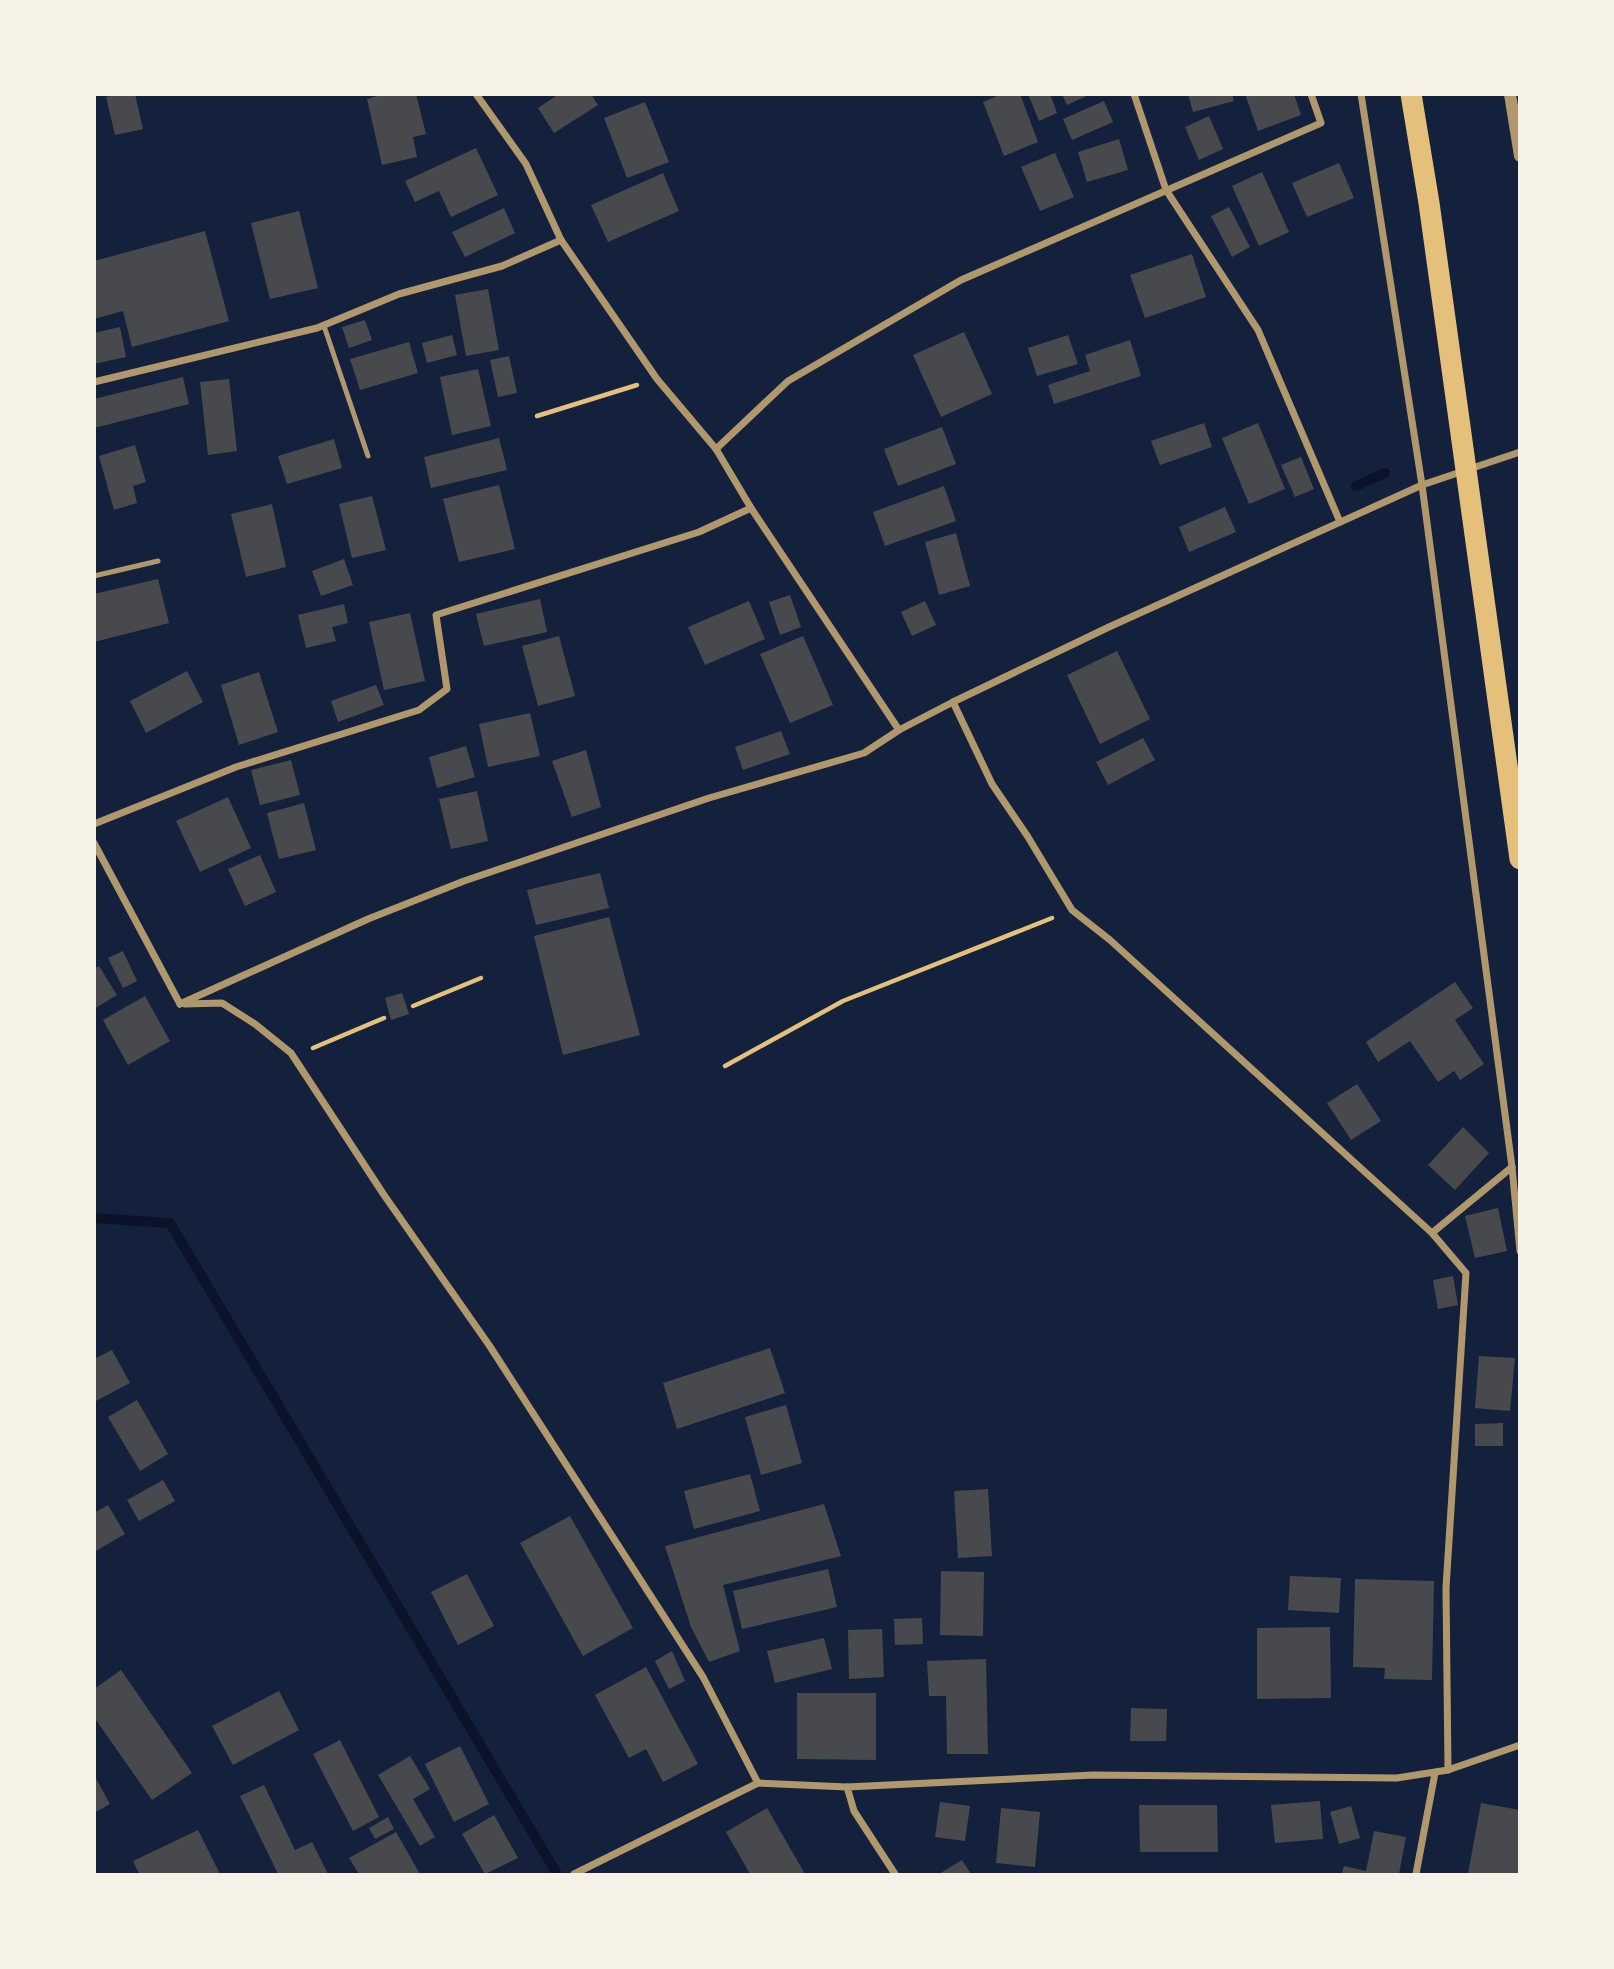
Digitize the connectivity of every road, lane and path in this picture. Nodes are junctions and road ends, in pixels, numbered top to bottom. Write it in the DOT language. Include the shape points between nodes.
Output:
graph roads {
  1 [pos="476,94"];
  2 [pos="1134,94"];
  3 [pos="1311,94"];
  4 [pos="1362,94"];
  5 [pos="1411,94"];
  6 [pos="1510,94"];
  7 [pos="1520,156"];
  8 [pos="1166,190"];
  9 [pos="561,240"];
  10 [pos="324,326"];
  11 [pos="657,379"];
  12 [pos="94,383"];
  13 [pos="537,416"];
  14 [pos="716,449"];
  15 [pos="1520,453"];
  16 [pos="368,456"];
  17 [pos="1422,485"];
  18 [pos="751,508"];
  19 [pos="1340,522"];
  20 [pos="158,561"];
  21 [pos="94,576"];
  22 [pos="953,702"];
  23 [pos="899,730"];
  24 [pos="94,824"];
  25 [pos="94,843"];
  26 [pos="1520,859"];
  27 [pos="1072,910"];
  28 [pos="481,978"];
  29 [pos="180,1004"];
  30 [pos="413,1006"];
  31 [pos="384,1018"];
  32 [pos="309,1050"];
  33 [pos="725,1066"];
  34 [pos="1512,1167"];
  35 [pos="1432,1233"];
  36 [pos="1520,1251"];
  37 [pos="1520,1745"];
  38 [pos="1448,1770"];
  39 [pos="1435,1773"];
  40 [pos="758,1783"];
  41 [pos="847,1787"];
  42 [pos="574,1874"];
  43 [pos="895,1874"];
  44 [pos="1416,1874"];
  1 -- 9 [label="street" via="526,164"];
  2 -- 8 [label="street"];
  3 -- 8 [label="street" via="1321,123"];
  4 -- 17 [label="street"];
  5 -- 26 [label="highway"];
  6 -- 7 [label="street"];
  8 -- 14 [label="street" via="961,280 788,381"];
  8 -- 19 [label="street" via="1258,330"];
  9 -- 10 [label="street" via="502,266 400,294"];
  9 -- 11 [label="street"];
  10 -- 12 [label="street"];
  10 -- 16 [label="lane"];
  11 -- 13 [label="path"];
  11 -- 14 [label="street"];
  14 -- 18 [label="street"];
  15 -- 17 [label="street"];
  17 -- 19 [label="street"];
  17 -- 34 [label="street"];
  18 -- 23 [label="street"];
  18 -- 24 [label="street" via="699,532 436,615 447,689 419,709 236,767"];
  19 -- 22 [label="street"];
  20 -- 21 [label="lane"];
  22 -- 23 [label="street"];
  22 -- 27 [label="street" via="992,784"];
  23 -- 29 [label="street" via="864,753 709,798 464,881"];
  25 -- 29 [label="street"];
  27 -- 33 [label="path" via="843,1001"];
  27 -- 35 [label="street"];
  28 -- 30 [label="path"];
  29 -- 40 [label="street" via="222,1003 291,1053 489,1345 703,1677"];
  31 -- 32 [label="path"];
  34 -- 35 [label="street"];
  34 -- 36 [label="street"];
  35 -- 38 [label="street" via="1466,1273 1446,1588"];
  37 -- 38 [label="street"];
  38 -- 39 [label="street"];
  39 -- 41 [label="street" via="1397,1778 1093,1775"];
  39 -- 44 [label="street"];
  40 -- 41 [label="street"];
  40 -- 42 [label="street"];
  41 -- 43 [label="street" via="854,1811"];
}
